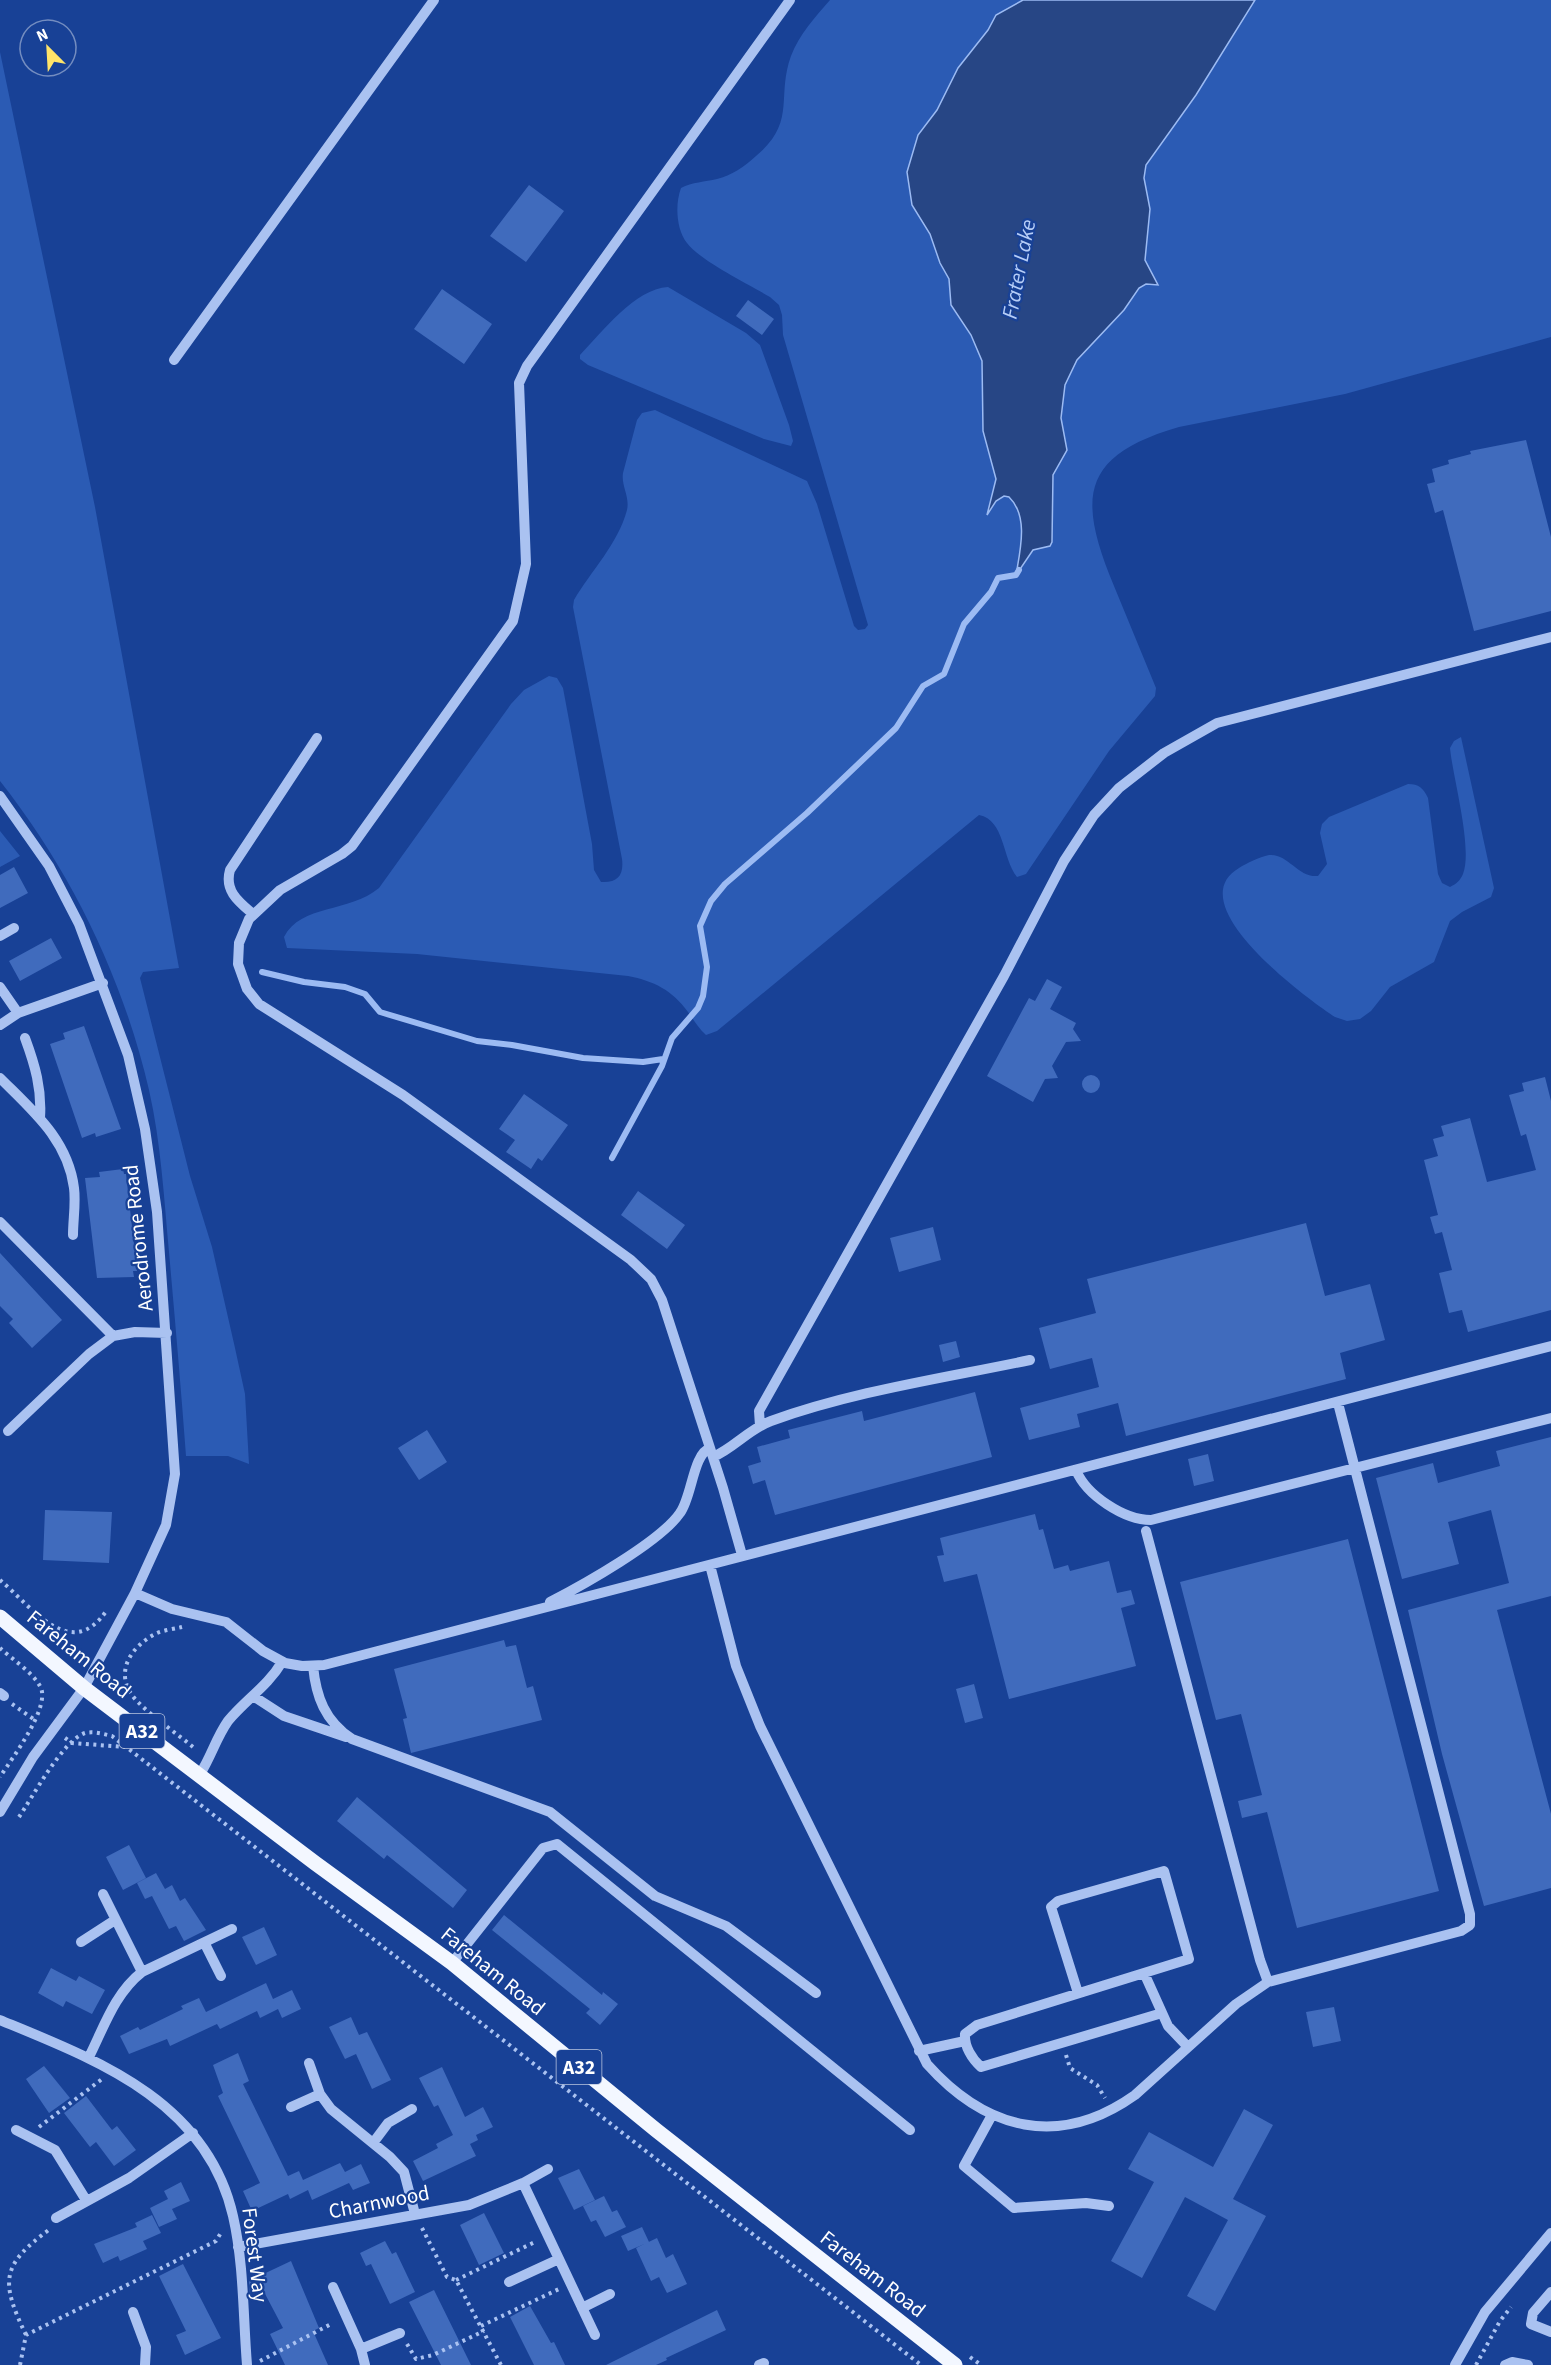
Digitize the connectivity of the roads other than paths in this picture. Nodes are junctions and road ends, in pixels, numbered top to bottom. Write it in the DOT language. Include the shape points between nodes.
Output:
graph roads {
  1 [pos="434,0"];
  2 [pos="790,0"];
  3 [pos="174,360"];
  4 [pos="1551,637"];
  5 [pos="317,738"];
  6 [pos="0,796"];
  7 [pos="253,914"];
  8 [pos="15,928"];
  9 [pos="0,936"];
  10 [pos="103,983"];
  11 [pos="0,987"];
  12 [pos="18,1013"];
  13 [pos="0,1025"];
  14 [pos="25,1038"];
  15 [pos="0,1078"];
  16 [pos="40,1118"];
  17 [pos="0,1222"];
  18 [pos="73,1235"];
  19 [pos="167,1333"];
  20 [pos="113,1336"];
  21 [pos="1551,1346"];
  22 [pos="1030,1360"];
  23 [pos="1338,1403"];
  24 [pos="1551,1418"];
  25 [pos="760,1426"];
  26 [pos="8,1431"];
  27 [pos="711,1452"];
  28 [pos="1076,1470"];
  29 [pos="1355,1470"];
  30 [pos="1146,1531"];
  31 [pos="742,1556"];
  32 [pos="710,1565"];
  33 [pos="135,1593"];
  34 [pos="531,1612"];
  35 [pos="0,1617"];
  36 [pos="282,1662"];
  37 [pos="313,1666"];
  38 [pos="84,1688"];
  39 [pos="253,1696"];
  40 [pos="352,1739"];
  41 [pos="200,1774"];
  42 [pos="3,1800"];
  43 [pos="0,1812"];
  44 [pos="103,1894"];
  45 [pos="115,1920"];
  46 [pos="232,1929"];
  47 [pos="81,1942"];
  48 [pos="205,1944"];
  49 [pos="452,1963"];
  50 [pos="142,1972"];
  51 [pos="1145,1975"];
  52 [pos="221,1976"];
  53 [pos="1268,1982"];
  54 [pos="816,1993"];
  55 [pos="1078,1993"];
  56 [pos="1162,2013"];
  57 [pos="0,2020"];
  58 [pos="965,2041"];
  59 [pos="1188,2047"];
  60 [pos="919,2051"];
  61 [pos="89,2057"];
  62 [pos="309,2063"];
  63 [pos="320,2094"];
  64 [pos="291,2107"];
  65 [pos="412,2109"];
  66 [pos="992,2115"];
  67 [pos="16,2130"];
  68 [pos="910,2130"];
  69 [pos="193,2133"];
  70 [pos="373,2143"];
  71 [pos="548,2169"];
  72 [pos="523,2183"];
  73 [pos="86,2200"];
  74 [pos="1109,2206"];
  75 [pos="415,2214"];
  76 [pos="56,2218"];
  77 [pos="1551,2232"];
  78 [pos="238,2247"];
  79 [pos="559,2259"];
  80 [pos="509,2282"];
  81 [pos="333,2288"];
  82 [pos="1551,2292"];
  83 [pos="610,2294"];
  84 [pos="582,2308"];
  85 [pos="133,2312"];
  86 [pos="1551,2332"];
  87 [pos="400,2333"];
  88 [pos="595,2335"];
  89 [pos="361,2349"];
  90 [pos="145,2365"];
  91 [pos="247,2365"];
  92 [pos="365,2365"];
  93 [pos="955,2365"];
  94 [pos="1455,2365"];
  95 [pos="1505,2365"];
  96 [pos="1528,2365"];
  1 -- 3 [label="street"];
  2 -- 7 [label="street" via="527,366 519,383 526,564 513,621 352,846 280,890"];
  4 -- 25 [label="street" via="1217,723 1164,753 1119,788 1094,815 1064,861 1004,976 759,1411"];
  5 -- 7 [label="street" via="230,870 228,880 233,895"];
  6 -- 10 [label="street, Aerodrome Road" via="49,866"];
  7 -- 27 [label="street" via="241,936 237,958 243,982 255,999 403,1095 620,1251 646,1274 662,1300"];
  8 -- 9 [label="street"];
  10 -- 12 [label="street"];
  10 -- 19 [label="street, Aerodrome Road" via="128,1055 145,1129 157,1212"];
  11 -- 12 [label="street"];
  12 -- 13 [label="street"];
  14 -- 16 [label="street" via="42,1096"];
  15 -- 16 [label="street"];
  16 -- 18 [label="street" via="58,1139 69,1170 74,1189"];
  17 -- 20 [label="street"];
  19 -- 20 [label="street"];
  19 -- 33 [label="street, Aerodrome Road" via="174,1490 164,1533"];
  20 -- 26 [label="street"];
  21 -- 23 [label="street"];
  22 -- 25 [label="street" via="849,1399"];
  23 -- 28 [label="street"];
  23 -- 29 [label="street"];
  24 -- 29 [label="street"];
  25 -- 27 [label="street"];
  27 -- 31 [label="street"];
  27 -- 34 [label="street" via="701,1454 683,1509 665,1530"];
  28 -- 29 [label="street" via="1081,1481 1113,1508 1131,1519 1145,1520"];
  28 -- 31 [label="street"];
  29 -- 53 [label="street" via="1472,1920 1461,1930"];
  30 -- 53 [label="street"];
  31 -- 32 [label="street"];
  32 -- 34 [label="street"];
  32 -- 60 [label="street" via="736,1666 754,1711"];
  33 -- 36 [label="street" via="229,1624"];
  33 -- 38 [label="street, Aerodrome Road"];
  34 -- 37 [label="street"];
  35 -- 38 [label="main road, Fareham Road / A32"];
  36 -- 37 [label="street"];
  36 -- 39 [label="street"];
  37 -- 40 [label="street" via="321,1706"];
  38 -- 41 [label="main road, Fareham Road / A32"];
  38 -- 42 [label="street, Aerodrome Road"];
  39 -- 40 [label="street" via="288,1718"];
  39 -- 41 [label="street" via="216,1740"];
  40 -- 54 [label="street" via="550,1812 655,1896 726,1926"];
  41 -- 49 [label="main road, Fareham Road / A32"];
  42 -- 43 [label="street, Aerodrome Road"];
  44 -- 45 [label="street"];
  45 -- 47 [label="street"];
  45 -- 50 [label="street"];
  46 -- 48 [label="street"];
  48 -- 50 [label="street"];
  48 -- 52 [label="street"];
  49 -- 68 [label="street" via="543,1848 557,1844"];
  49 -- 93 [label="main road, Fareham Road / A32" via="656,2130"];
  50 -- 61 [label="street" via="121,1991"];
  51 -- 55 [label="street"];
  51 -- 55 [label="street" via="1189,1959 1164,1871 1058,1901 1051,1907"];
  51 -- 56 [label="street"];
  53 -- 59 [label="street" via="1242,1998"];
  55 -- 58 [label="street" via="977,2025 966,2034"];
  56 -- 58 [label="street" via="981,2067 970,2055"];
  56 -- 59 [label="street" via="1168,2026"];
  57 -- 61 [label="street, Forest Way"];
  58 -- 60 [label="street"];
  59 -- 66 [label="street" via="1135,2095 1087,2120 1044,2126"];
  60 -- 66 [label="street" via="948,2087"];
  61 -- 69 [label="street, Forest Way" via="163,2104"];
  62 -- 63 [label="street"];
  63 -- 64 [label="street"];
  63 -- 70 [label="street" via="331,2109"];
  65 -- 70 [label="street" via="388,2123"];
  66 -- 74 [label="street" via="964,2166 1014,2208 1086,2203"];
  67 -- 73 [label="street" via="55,2150"];
  69 -- 73 [label="street" via="129,2178"];
  69 -- 78 [label="street, Forest Way" via="221,2177"];
  70 -- 75 [label="street" via="404,2172"];
  71 -- 72 [label="street, Charnwood"];
  72 -- 75 [label="street, Charnwood" via="469,2205"];
  72 -- 79 [label="street"];
  73 -- 76 [label="street"];
  75 -- 78 [label="street, Charnwood"];
  77 -- 94 [label="street" via="1485,2312"];
  78 -- 91 [label="street, Forest Way"];
  79 -- 80 [label="street"];
  79 -- 84 [label="street"];
  81 -- 89 [label="street"];
  82 -- 86 [label="street" via="1533,2313 1531,2324"];
  83 -- 84 [label="street"];
  84 -- 88 [label="street"];
  85 -- 90 [label="street" via="146,2347"];
  87 -- 89 [label="street"];
  89 -- 92 [label="street"];
  95 -- 96 [label="street"];
}
